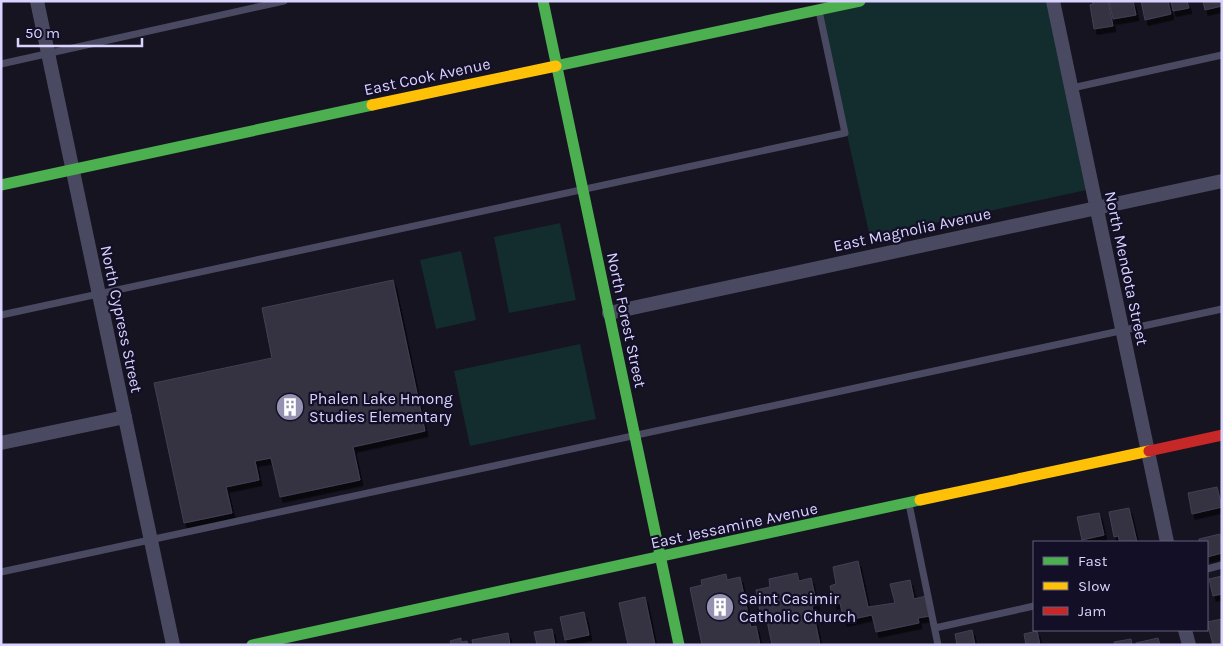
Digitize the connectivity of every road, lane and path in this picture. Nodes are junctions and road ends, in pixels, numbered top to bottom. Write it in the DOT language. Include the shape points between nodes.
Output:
graph roads {
  1 [pos="37,1"];
  2 [pos="284,1"];
  3 [pos="543,1"];
  4 [pos="860,1"];
  5 [pos="1053,1"];
  6 [pos="819,10"];
  7 [pos="48,54"];
  8 [pos="1222,56"];
  9 [pos="1,64"];
  10 [pos="557,65"];
  11 [pos="1072,88"];
  12 [pos="73,170"];
  13 [pos="1222,181"];
  14 [pos="1,186"];
  15 [pos="583,189"];
  16 [pos="1097,208"];
  17 [pos="99,294"];
  18 [pos="1222,309"];
  19 [pos="609,313"];
  20 [pos="1,315"];
  21 [pos="1123,330"];
  22 [pos="125,417"];
  23 [pos="1222,435"];
  24 [pos="636,437"];
  25 [pos="1,443"];
  26 [pos="1148,451"];
  27 [pos="909,504"];
  28 [pos="150,539"];
  29 [pos="1167,541"];
  30 [pos="661,558"];
  31 [pos="1222,565"];
  32 [pos="1208,569"];
  33 [pos="1,572"];
  34 [pos="1033,606"];
  35 [pos="935,628"];
  36 [pos="1186,631"];
  37 [pos="173,645"];
  38 [pos="252,645"];
  39 [pos="679,645"];
  40 [pos="938,645"];
  41 [pos="1189,645"];
  1 -- 7 [label="street, North Cypress Street"];
  2 -- 7 [label="lane"];
  3 -- 10 [label="street, North Forest Street"];
  4 -- 6 [label="street, East Cook Avenue"];
  5 -- 11 [label="street, North Mendota Street"];
  6 -- 10 [label="street, East Cook Avenue"];
  6 -- 15 [label="lane" via="845,133"];
  7 -- 9 [label="lane"];
  7 -- 12 [label="street, North Cypress Street"];
  8 -- 11 [label="lane"];
  10 -- 12 [label="street, East Cook Avenue"];
  10 -- 15 [label="street, North Forest Street"];
  11 -- 16 [label="street, North Mendota Street"];
  12 -- 14 [label="street, East Cook Avenue"];
  12 -- 17 [label="street, North Cypress Street"];
  13 -- 16 [label="street, East Magnolia Avenue"];
  15 -- 17 [label="lane"];
  15 -- 19 [label="street, North Forest Street"];
  16 -- 19 [label="street, East Magnolia Avenue"];
  16 -- 21 [label="street, North Mendota Street"];
  17 -- 20 [label="lane"];
  17 -- 22 [label="street, North Cypress Street"];
  18 -- 21 [label="lane"];
  19 -- 24 [label="street, North Forest Street"];
  21 -- 24 [label="lane"];
  21 -- 26 [label="street, North Mendota Street"];
  22 -- 25 [label="street"];
  22 -- 28 [label="street, North Cypress Street"];
  23 -- 26 [label="street, East Jessamine Avenue"];
  24 -- 28 [label="lane"];
  24 -- 30 [label="street, North Forest Street"];
  26 -- 27 [label="street, East Jessamine Avenue"];
  26 -- 29 [label="street, North Mendota Street"];
  27 -- 30 [label="street, East Jessamine Avenue"];
  27 -- 35 [label="lane"];
  28 -- 33 [label="lane"];
  28 -- 37 [label="street, North Cypress Street"];
  30 -- 38 [label="street, East Jessamine Avenue"];
  30 -- 39 [label="street, North Forest Street"];
  31 -- 32 [label="lane"];
  34 -- 35 [label="lane"];
  35 -- 40 [label="lane"];
  36 -- 41 [label="street"];
}
